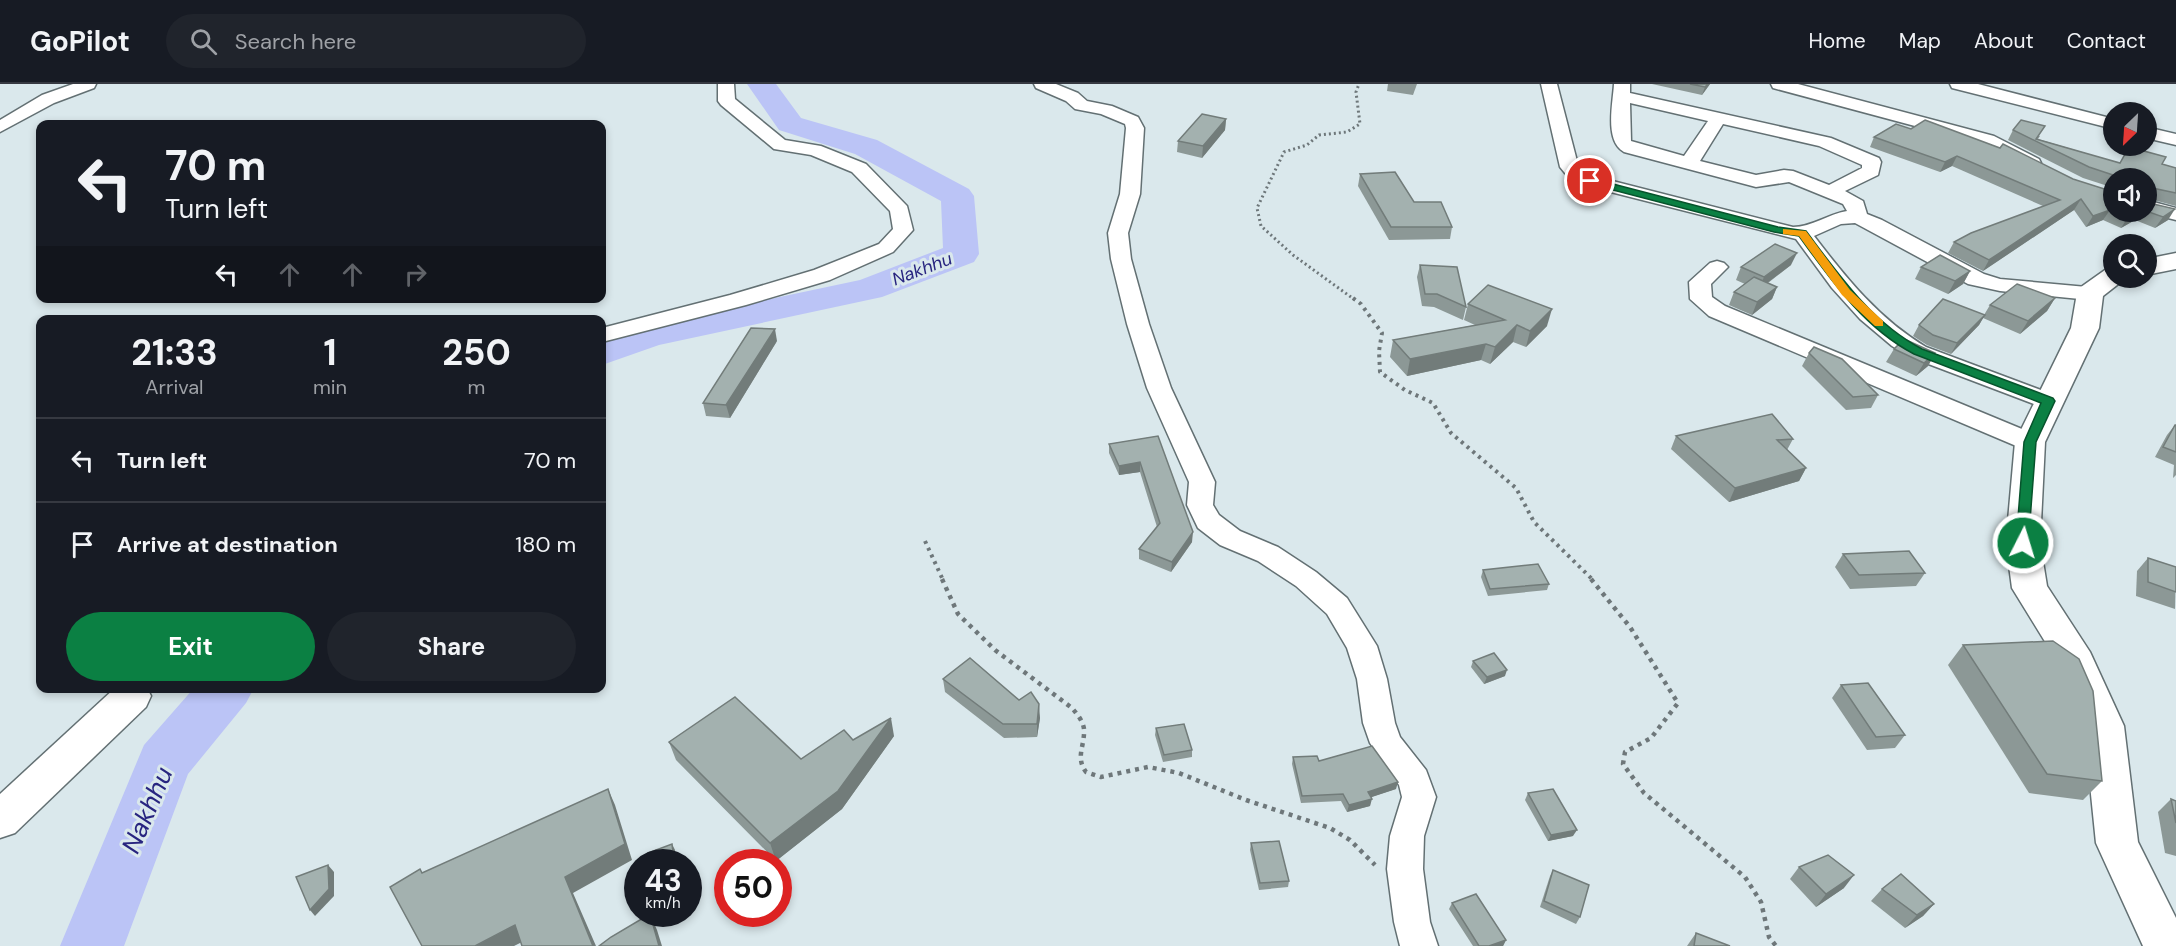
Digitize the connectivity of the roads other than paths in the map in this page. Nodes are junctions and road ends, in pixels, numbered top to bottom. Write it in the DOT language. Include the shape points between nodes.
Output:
graph roads {
  1 [pos="88,84"];
  2 [pos="726,84"];
  3 [pos="1042,84"];
  4 [pos="1549,84"];
  5 [pos="1779,84"];
  6 [pos="1958,84"];
  7 [pos="1621,90"];
  8 [pos="1899,117"];
  9 [pos="1718,118"];
  10 [pos="2103,121"];
  11 [pos="0,127"];
  12 [pos="1836,132"];
  13 [pos="2157,135"];
  14 [pos="2176,140"];
  15 [pos="1688,164"];
  16 [pos="2045,170"];
  17 [pos="1831,191"];
  18 [pos="2157,209"];
  19 [pos="2176,214"];
  20 [pos="1858,218"];
  21 [pos="1802,233"];
  22 [pos="2176,261"];
  23 [pos="2157,265"];
  24 [pos="1717,267"];
  25 [pos="2102,284"];
  26 [pos="606,334"];
  27 [pos="2048,401"];
  28 [pos="2030,442"];
  29 [pos="135,693"];
  30 [pos="0,819"];
  31 [pos="1419,946"];
  32 [pos="2166,946"];
  1 -- 11 [label="street" via="48,99"];
  2 -- 26 [label="street" via="727,100 780,145 815,150 859,168 900,210 903,230 886,248 822,275"];
  3 -- 31 [label="street" via="1081,105 1132,121 1135,128 1130,194 1118,233 1121,259 1159,388 1202,482 1200,505 1208,521 1306,579 1337,606 1362,646 1386,743 1414,780 1419,797 1407,836 1405,869"];
  4 -- 21 [label="street" via="1569,167 1576,174 1645,196"];
  5 -- 8 [label="street"];
  6 -- 10 [label="street"];
  7 -- 9 [label="street"];
  7 -- 15 [label="street" via="1623,144"];
  8 -- 12 [label="street" via="1852,117"];
  8 -- 16 [label="street" via="1988,140"];
  9 -- 12 [label="street"];
  9 -- 15 [label="street"];
  12 -- 17 [label="street" via="1873,166 1871,171"];
  13 -- 14 [label="street"];
  15 -- 17 [label="street" via="1756,182 1792,177"];
  17 -- 20 [label="street" via="1856,205"];
  18 -- 19 [label="street"];
  20 -- 21 [label="street" via="1831,220"];
  20 -- 25 [label="street" via="1976,279 2000,285"];
  21 -- 27 [label="street" via="1846,292 1898,341"];
  22 -- 23 [label="main road"];
  24 -- 28 [label="street" via="1700,282 1701,299 1717,311"];
  25 -- 27 [label="main road" via="2085,328"];
  27 -- 28 [label="main road"];
  28 -- 32 [label="main road" via="2023,543 2030,588 2078,662 2104,726 2117,843"];
  29 -- 30 [label="main road"];
}
